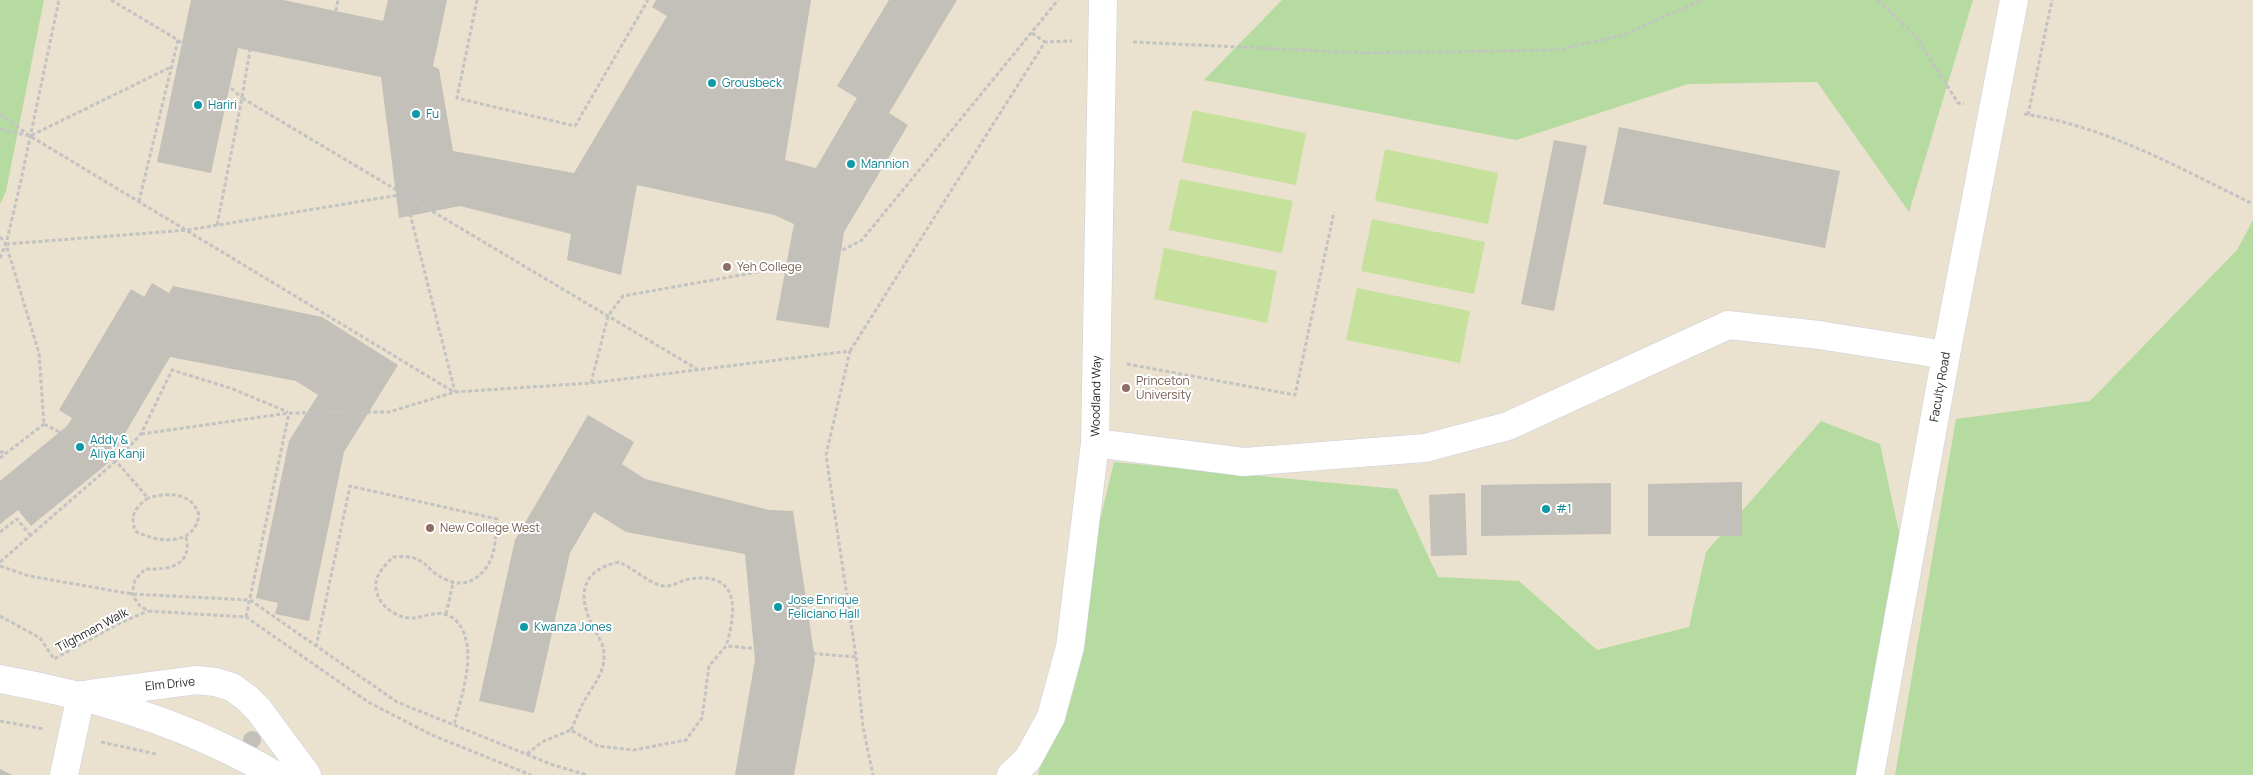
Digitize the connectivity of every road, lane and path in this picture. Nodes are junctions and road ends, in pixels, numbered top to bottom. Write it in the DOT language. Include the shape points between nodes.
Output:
graph roads {
  1 [pos="59,0"];
  2 [pos="111,0"];
  3 [pos="338,0"];
  4 [pos="477,0"];
  5 [pos="648,0"];
  6 [pos="1058,0"];
  7 [pos="1103,0"];
  8 [pos="1703,0"];
  9 [pos="1878,0"];
  10 [pos="2014,0"];
  11 [pos="2052,0"];
  12 [pos="336,11"];
  13 [pos="1032,32"];
  14 [pos="178,40"];
  15 [pos="1103,40"];
  16 [pos="1045,42"];
  17 [pos="250,50"];
  18 [pos="171,66"];
  19 [pos="242,98"];
  20 [pos="1958,103"];
  21 [pos="2016,113"];
  22 [pos="0,114"];
  23 [pos="2028,115"];
  24 [pos="0,129"];
  25 [pos="30,136"];
  26 [pos="405,194"];
  27 [pos="140,201"];
  28 [pos="2253,204"];
  29 [pos="1334,212"];
  30 [pos="217,225"];
  31 [pos="188,230"];
  32 [pos="0,237"];
  33 [pos="6,244"];
  34 [pos="0,258"];
  35 [pos="608,316"];
  36 [pos="850,351"];
  37 [pos="1946,355"];
  38 [pos="1096,363"];
  39 [pos="698,370"];
  40 [pos="591,383"];
  41 [pos="455,392"];
  42 [pos="289,413"];
  43 [pos="44,424"];
  44 [pos="141,434"];
  45 [pos="1095,443"];
  46 [pos="0,452"];
  47 [pos="8,452"];
  48 [pos="0,458"];
  49 [pos="116,462"];
  50 [pos="148,498"];
  51 [pos="0,532"];
  52 [pos="31,536"];
  53 [pos="186,537"];
  54 [pos="0,564"];
  55 [pos="453,583"];
  56 [pos="132,594"];
  57 [pos="250,600"];
  58 [pos="148,611"];
  59 [pos="446,614"];
  60 [pos="1,616"];
  61 [pos="246,617"];
  62 [pos="726,646"];
  63 [pos="316,647"];
  64 [pos="856,656"];
  65 [pos="0,679"];
  66 [pos="81,695"];
  67 [pos="0,721"];
  68 [pos="454,725"];
  69 [pos="571,730"];
  70 [pos="50,731"];
  71 [pos="527,754"];
  72 [pos="64,775"];
  73 [pos="275,775"];
  74 [pos="307,775"];
  75 [pos="531,775"];
  76 [pos="587,775"];
  77 [pos="873,775"];
  78 [pos="1011,775"];
  79 [pos="1870,775"];
  1 -- 25 [label="path"];
  2 -- 14 [label="path"];
  3 -- 12 [label="path"];
  4 -- 5 [label="path" via="457,98 575,126"];
  6 -- 13 [label="path"];
  7 -- 15 [label="street, Woodland Way"];
  8 -- 15 [label="path" via="1623,35 1557,50 1362,53"];
  9 -- 20 [label="path" via="1917,38"];
  10 -- 37 [label="street, Faculty Road"];
  11 -- 23 [label="path"];
  13 -- 16 [label="path"];
  13 -- 35 [label="path" via="862,240 841,251 786,266 623,296"];
  14 -- 18 [label="path"];
  14 -- 19 [label="path"];
  15 -- 16 [label="path"];
  15 -- 38 [label="street, Woodland Way"];
  16 -- 36 [label="path"];
  17 -- 19 [label="path"];
  18 -- 25 [label="path"];
  18 -- 27 [label="path"];
  19 -- 26 [label="path"];
  19 -- 30 [label="path"];
  21 -- 23 [label="path"];
  22 -- 25 [label="path"];
  23 -- 28 [label="path" via="2070,123 2116,139"];
  24 -- 25 [label="path"];
  25 -- 27 [label="path"];
  25 -- 33 [label="path"];
  26 -- 30 [label="path"];
  26 -- 35 [label="path"];
  26 -- 41 [label="path"];
  27 -- 31 [label="path"];
  29 -- 38 [label="path" via="1294,395 1116,362"];
  30 -- 31 [label="path"];
  31 -- 33 [label="path"];
  31 -- 41 [label="path"];
  32 -- 33 [label="path"];
  33 -- 34 [label="path"];
  33 -- 43 [label="path" via="39,353"];
  35 -- 39 [label="path"];
  35 -- 40 [label="path"];
  36 -- 39 [label="path"];
  36 -- 64 [label="path" via="826,454"];
  37 -- 45 [label="street" via="1728,325 1508,426 1425,448 1244,462"];
  37 -- 79 [label="street, Faculty Road"];
  38 -- 45 [label="street, Woodland Way"];
  39 -- 40 [label="path"];
  40 -- 41 [label="path"];
  41 -- 42 [label="path" via="389,412"];
  42 -- 44 [label="path"];
  42 -- 44 [label="path" via="233,389 172,370"];
  42 -- 57 [label="path"];
  43 -- 47 [label="path"];
  43 -- 49 [label="path"];
  44 -- 49 [label="path"];
  45 -- 78 [label="street, Woodland Way" via="1070,647 1051,717 1028,759"];
  46 -- 47 [label="path"];
  47 -- 48 [label="path"];
  49 -- 50 [label="path"];
  49 -- 52 [label="path"];
  50 -- 53 [label="path" via="177,496 194,502 199,514 198,522"];
  50 -- 53 [label="path" via="135,509 132,520 135,531 167,541"];
  51 -- 52 [label="path" via="17,518"];
  52 -- 54 [label="path"];
  53 -- 56 [label="path" via="185,558 160,570 145,569 135,580"];
  54 -- 56 [label="path" via="30,576"];
  55 -- 59 [label="path"];
  55 -- 59 [label="path" via="419,558 407,556 393,557 377,578 376,592 383,604 396,614 410,618"];
  55 -- 63 [label="path" via="474,580 484,571 494,551 497,519 350,486"];
  56 -- 57 [label="path"];
  56 -- 58 [label="path"];
  57 -- 61 [label="path"];
  57 -- 63 [label="path"];
  58 -- 60 [label="path, Tilghman Walk" via="54,659 40,638"];
  58 -- 61 [label="path"];
  59 -- 68 [label="path" via="461,628 467,645 466,675"];
  61 -- 75 [label="path" via="368,702 432,735"];
  62 -- 64 [label="path"];
  62 -- 69 [label="path" via="709,666 702,718 686,740 634,750 598,746"];
  62 -- 69 [label="path" via="733,624 733,598 728,588 716,580 704,578 669,586 659,585 619,562 595,570 587,580 585,607 602,643 604,657 601,671"];
  63 -- 68 [label="path" via="397,702"];
  64 -- 77 [label="path" via="863,727"];
  65 -- 66 [label="street, Elm Drive"];
  66 -- 72 [label="street"];
  66 -- 73 [label="street, Elm Drive" via="198,736"];
  66 -- 74 [label="street, Elm Drive" via="197,680 232,688 259,710"];
  67 -- 70 [label="path"];
  68 -- 71 [label="path"];
  69 -- 71 [label="path" via="542,742"];
  71 -- 76 [label="path"];
}
